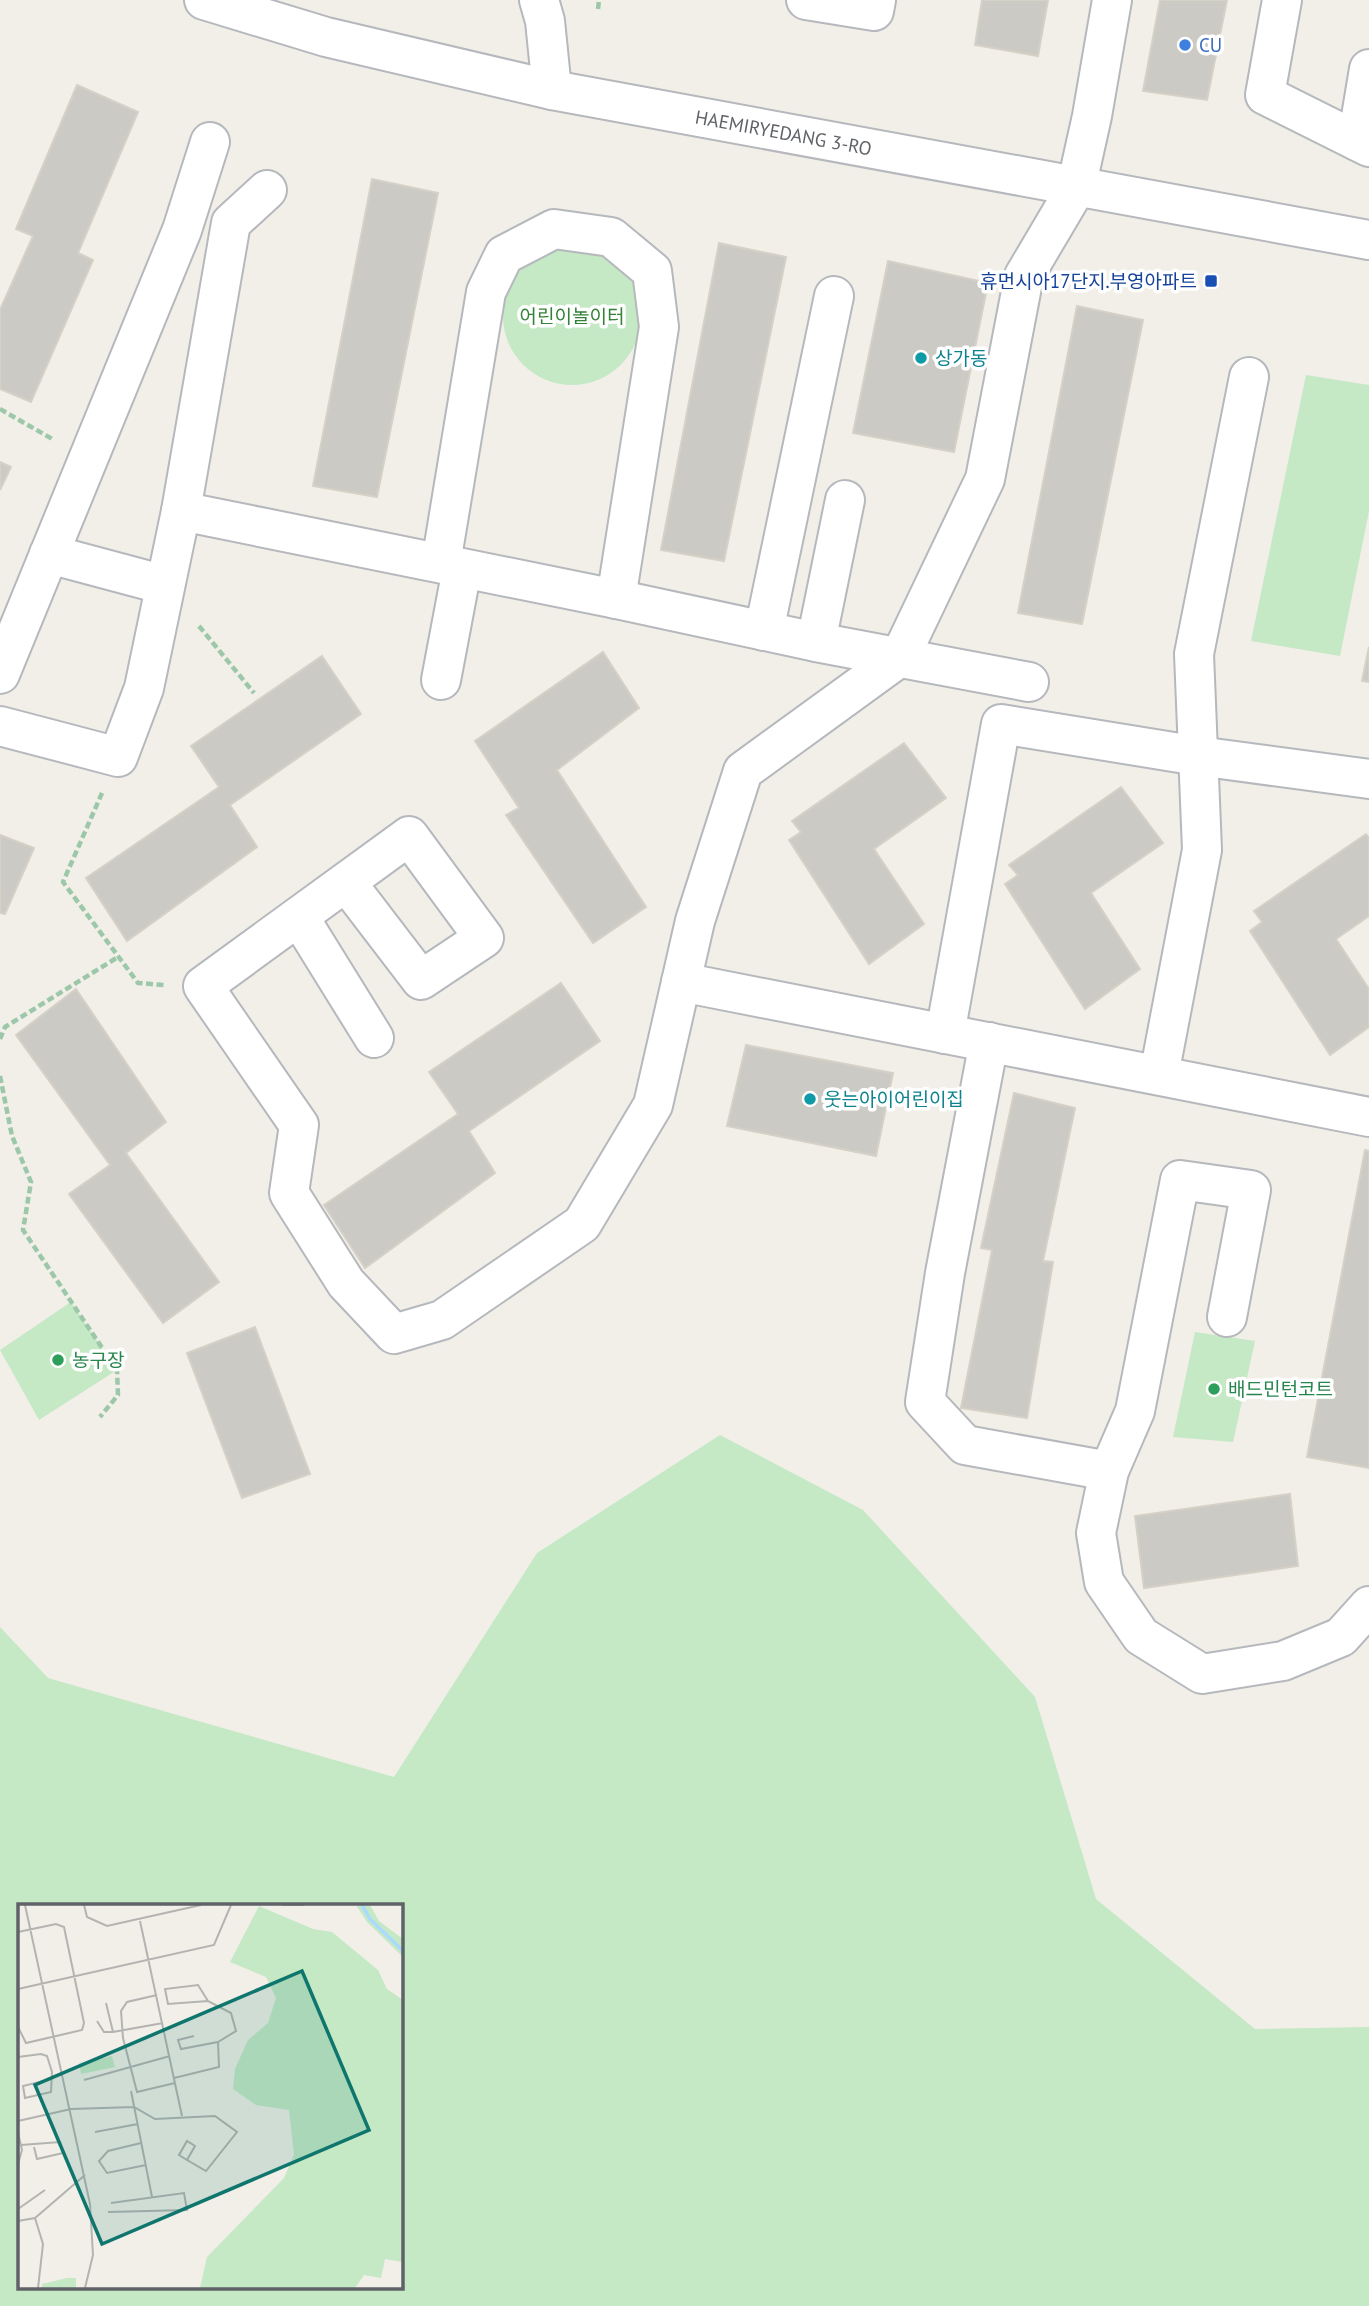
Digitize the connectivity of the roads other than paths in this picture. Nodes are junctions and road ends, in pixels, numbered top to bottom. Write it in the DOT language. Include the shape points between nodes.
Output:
graph roads {
  1 [pos="204,0"];
  2 [pos="539,0"];
  3 [pos="806,0"];
  4 [pos="876,0"];
  5 [pos="1112,0"];
  6 [pos="1282,0"];
  7 [pos="1369,69"];
  8 [pos="552,90"];
  9 [pos="210,142"];
  10 [pos="1363,144"];
  11 [pos="1076,188"];
  12 [pos="267,190"];
  13 [pos="1369,240"];
  14 [pos="834,296"];
  15 [pos="1249,377"];
  16 [pos="845,500"];
  17 [pos="181,511"];
  18 [pos="49,554"];
  19 [pos="451,566"];
  20 [pos="165,585"];
  21 [pos="616,599"];
  22 [pos="764,631"];
  23 [pos="816,642"];
  24 [pos="900,657"];
  25 [pos="0,674"];
  26 [pos="441,680"];
  27 [pos="1029,682"];
  28 [pos="0,726"];
  29 [pos="1198,756"];
  30 [pos="1369,779"];
  31 [pos="346,882"];
  32 [pos="299,917"];
  33 [pos="681,982"];
  34 [pos="945,1034"];
  35 [pos="374,1038"];
  36 [pos="989,1042"];
  37 [pos="1159,1075"];
  38 [pos="1369,1117"];
  39 [pos="1227,1317"];
  40 [pos="1109,1471"];
  41 [pos="1369,1606"];
  1 -- 8 [label="street, HAEMIRYEDANG 3-RO" via="326,37"];
  2 -- 8 [label="street"];
  3 -- 4 [label="street" via="874,11"];
  5 -- 11 [label="street"];
  6 -- 10 [label="street" via="1265,95"];
  7 -- 10 [label="street"];
  8 -- 11 [label="street, HAEMIRYEDANG 3-RO"];
  9 -- 18 [label="street" via="182,230"];
  11 -- 13 [label="street, HAEMIRYEDANG 3-RO"];
  11 -- 24 [label="street" via="1024,276 985,479"];
  12 -- 17 [label="street" via="231,223"];
  14 -- 22 [label="street"];
  15 -- 29 [label="street" via="1194,654"];
  16 -- 23 [label="street"];
  17 -- 19 [label="street"];
  17 -- 20 [label="street"];
  18 -- 20 [label="street"];
  18 -- 25 [label="street"];
  19 -- 21 [label="street"];
  19 -- 21 [label="street" via="486,292 504,255 554,229 611,237 652,271 659,327"];
  19 -- 26 [label="street"];
  20 -- 28 [label="street" via="144,688 118,757"];
  21 -- 22 [label="street"];
  22 -- 23 [label="street"];
  23 -- 24 [label="street"];
  24 -- 27 [label="street"];
  24 -- 33 [label="street" via="743,771 695,921"];
  29 -- 30 [label="street"];
  29 -- 34 [label="street" via="1001,724"];
  29 -- 37 [label="street" via="1202,850"];
  31 -- 32 [label="street"];
  32 -- 33 [label="street" via="203,986 299,1125 289,1193 346,1283 394,1334 442,1320 582,1224 653,1105"];
  32 -- 35 [label="street"];
  33 -- 34 [label="street"];
  34 -- 36 [label="street"];
  36 -- 37 [label="street"];
  36 -- 40 [label="street" via="925,1402 965,1445"];
  37 -- 38 [label="street"];
  39 -- 40 [label="street" via="1251,1189 1180,1180 1135,1411"];
  40 -- 41 [label="street" via="1096,1533 1104,1582 1141,1636 1202,1674 1283,1661 1340,1637"];
}
